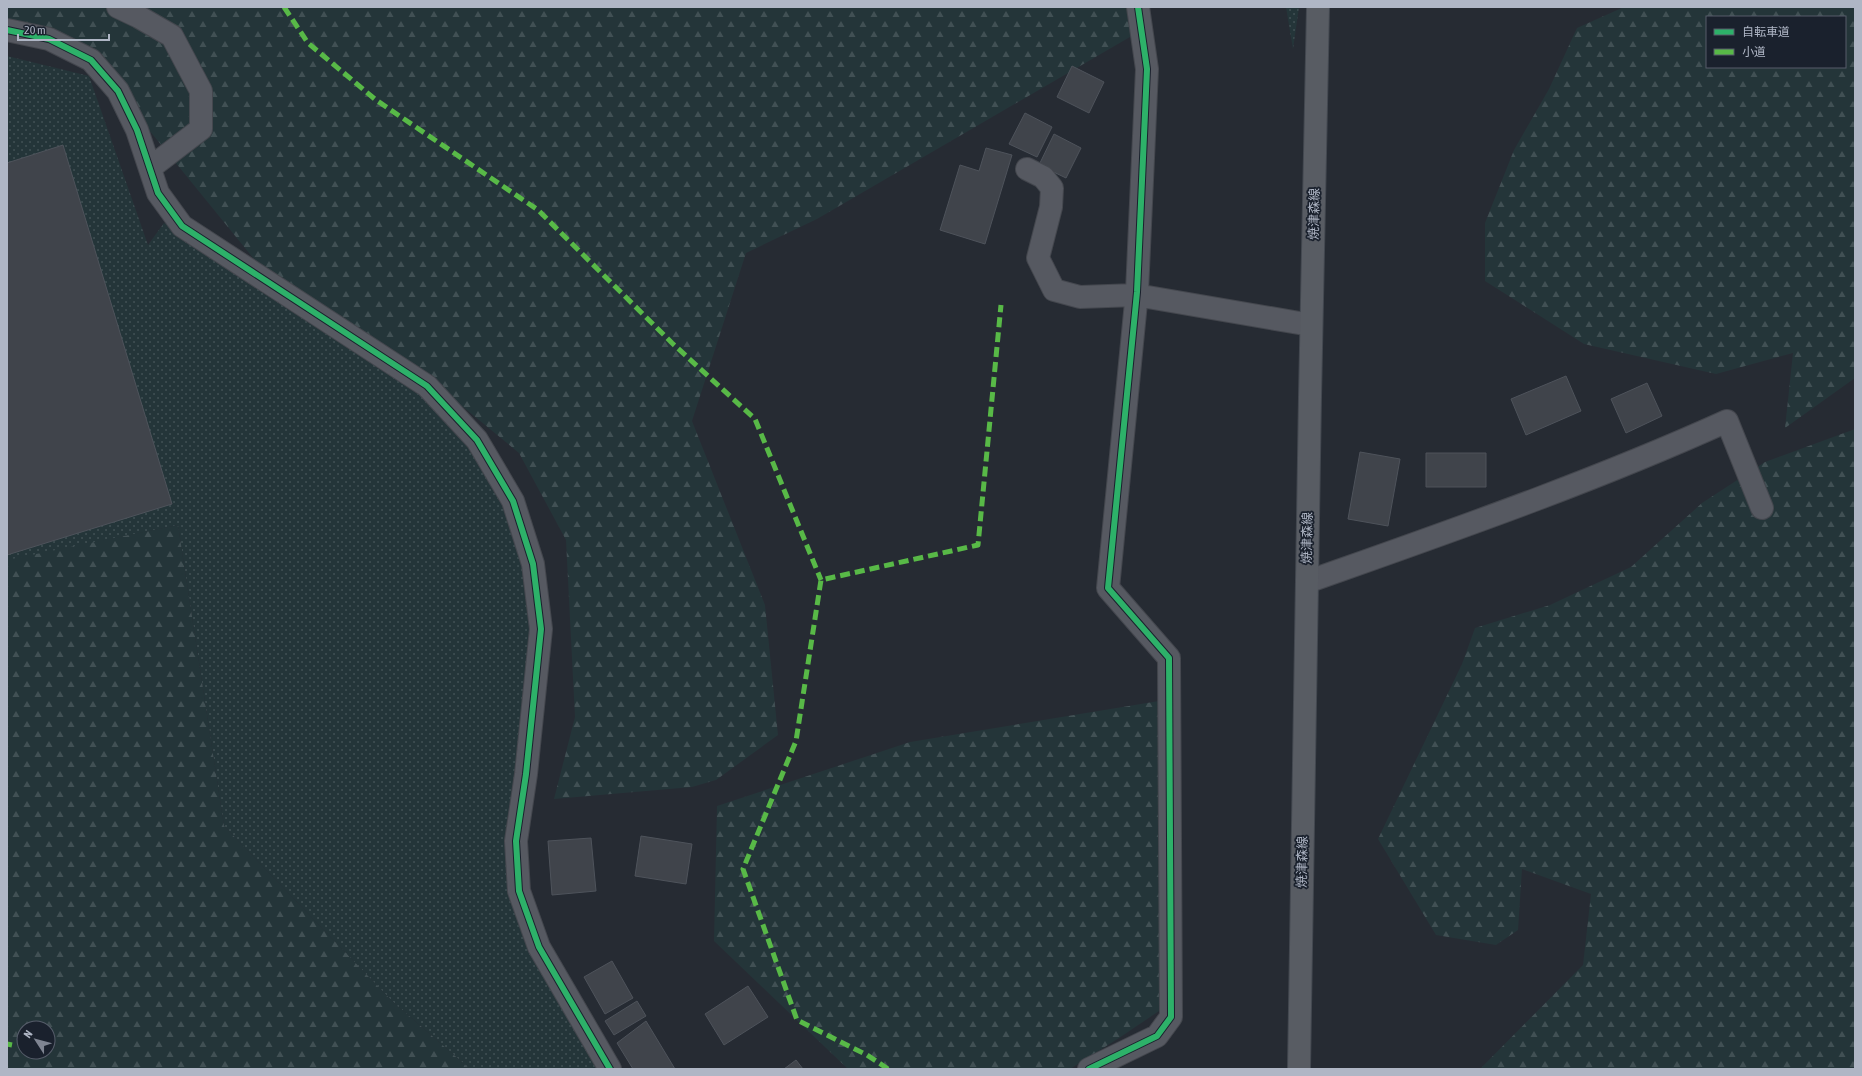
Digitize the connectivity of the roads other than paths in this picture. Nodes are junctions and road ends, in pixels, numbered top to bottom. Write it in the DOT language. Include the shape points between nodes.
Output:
graph roads {
  1 [pos="118,7"];
  2 [pos="1138,7"];
  3 [pos="1318,7"];
  4 [pos="7,30"];
  5 [pos="150,168"];
  6 [pos="1027,169"];
  7 [pos="1136,295"];
  8 [pos="1311,325"];
  9 [pos="1762,508"];
  10 [pos="1307,582"];
  11 [pos="610,1069"];
  12 [pos="1089,1069"];
  13 [pos="1299,1069"];
  1 -- 5 [label="street" via="172,36 201,91 201,128"];
  2 -- 7 [label="street" via="1147,69"];
  3 -- 8 [label="main road, 焼津森線"];
  4 -- 5 [label="street" via="49,39 92,60 118,91 137,130"];
  5 -- 11 [label="street" via="158,193 182,226 427,386 477,440 513,501 533,564 541,629 526,774 516,841 519,891 539,948"];
  6 -- 7 [label="street" via="1043,177 1052,188 1051,207 1038,258 1054,290 1080,298"];
  7 -- 8 [label="street"];
  7 -- 12 [label="street" via="1108,588 1169,658 1171,1017 1157,1036"];
  8 -- 10 [label="main road, 焼津森線"];
  9 -- 10 [label="street" via="1727,421 1521,506"];
  10 -- 13 [label="main road, 焼津森線"];
}
